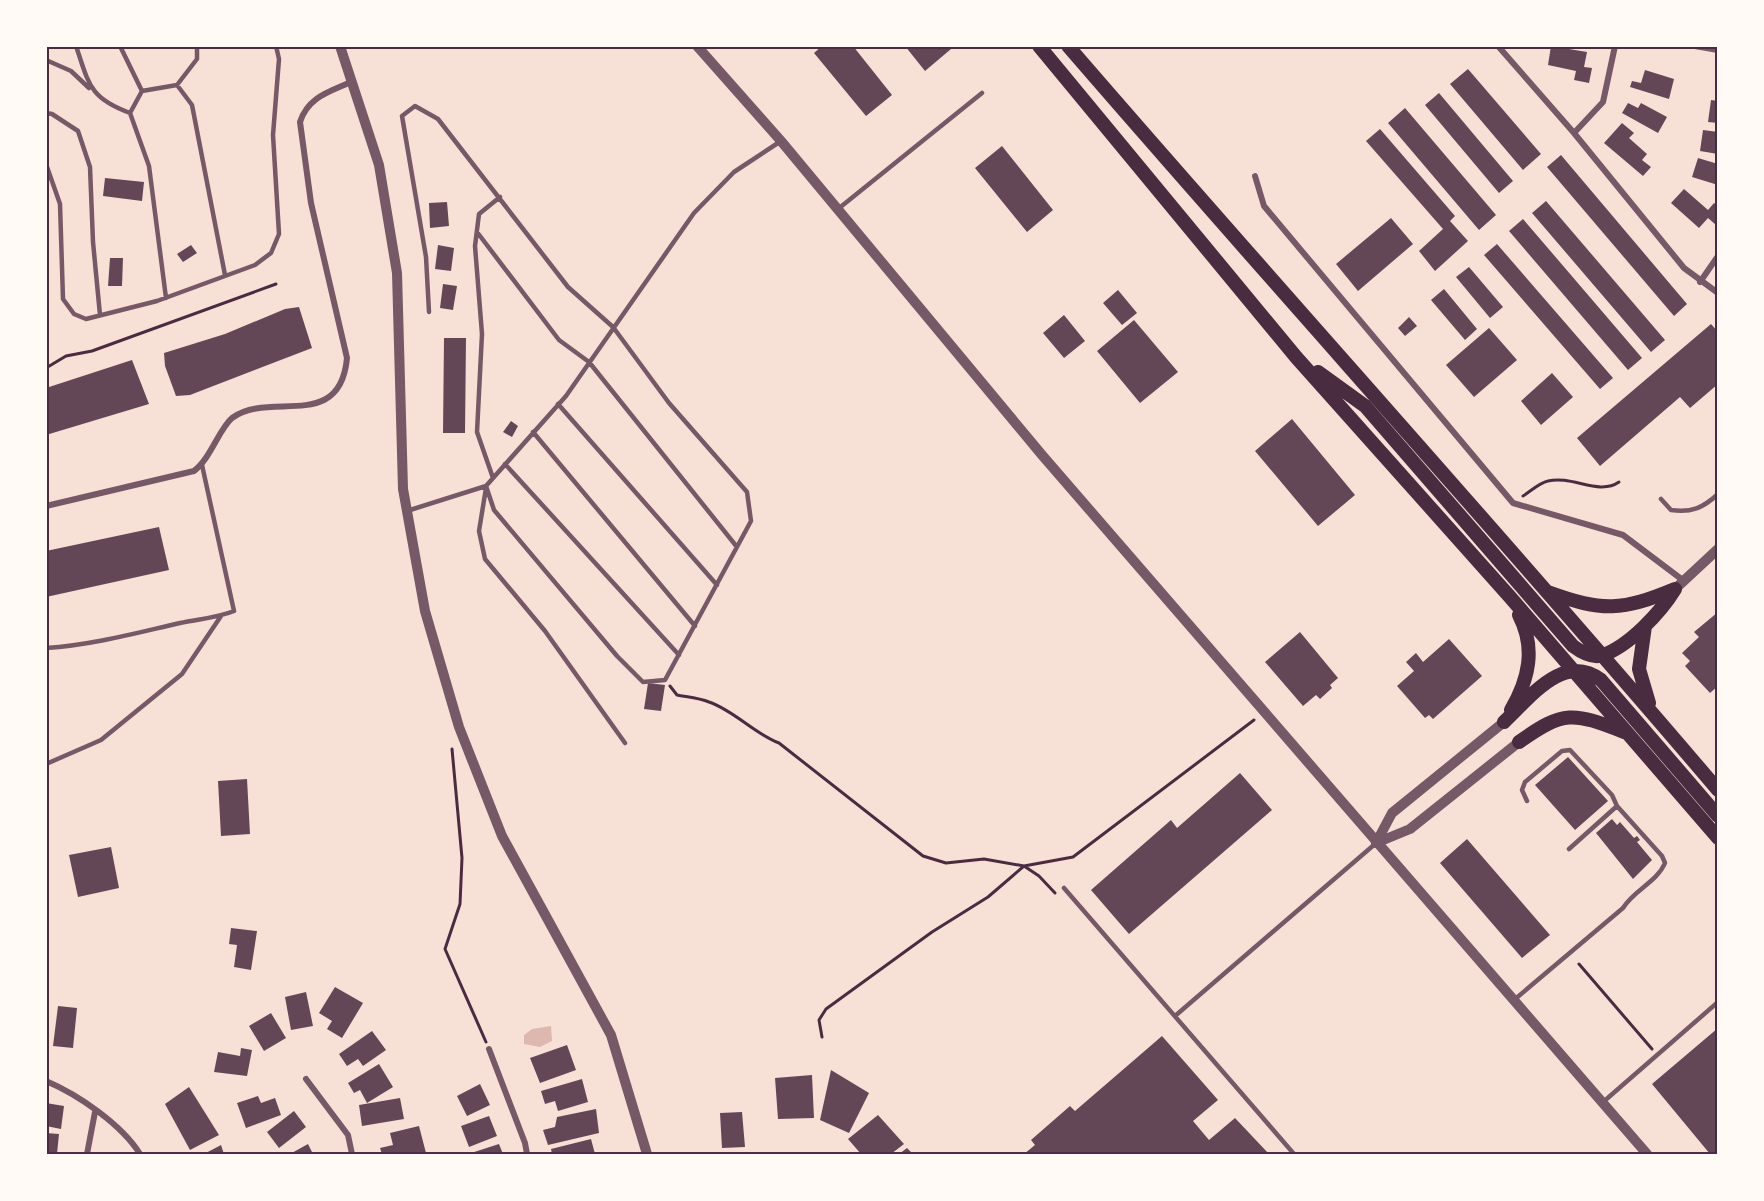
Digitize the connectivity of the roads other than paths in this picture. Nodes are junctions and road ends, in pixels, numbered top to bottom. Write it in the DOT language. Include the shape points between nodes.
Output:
graph roads {
  1 [pos="76,46"];
  2 [pos="120,46"];
  3 [pos="197,46"];
  4 [pos="276,46"];
  5 [pos="340,46"];
  6 [pos="697,46"];
  7 [pos="1039,46"];
  8 [pos="1068,46"];
  9 [pos="1498,46"];
  10 [pos="1615,46"];
  11 [pos="1695,46"];
  12 [pos="1718,50"];
  13 [pos="46,60"];
  14 [pos="351,82"];
  15 [pos="177,85"];
  16 [pos="91,89"];
  17 [pos="142,91"];
  18 [pos="982,93"];
  19 [pos="130,113"];
  20 [pos="46,114"];
  21 [pos="1574,133"];
  22 [pos="781,141"];
  23 [pos="46,164"];
  24 [pos="1255,176"];
  25 [pos="500,196"];
  26 [pos="838,209"];
  27 [pos="477,232"];
  28 [pos="1718,256"];
  29 [pos="225,275"];
  30 [pos="1700,282"];
  31 [pos="1718,293"];
  32 [pos="166,298"];
  33 [pos="429,312"];
  34 [pos="100,315"];
  35 [pos="613,327"];
  36 [pos="1296,357"];
  37 [pos="589,362"];
  38 [pos="558,404"];
  39 [pos="533,432"];
  40 [pos="505,464"];
  41 [pos="202,465"];
  42 [pos="493,478"];
  43 [pos="486,486"];
  44 [pos="1718,494"];
  45 [pos="1661,500"];
  46 [pos="46,506"];
  47 [pos="407,511"];
  48 [pos="737,547"];
  49 [pos="1718,549"];
  50 [pos="1718,557"];
  51 [pos="1706,560"];
  52 [pos="717,585"];
  53 [pos="1680,585"];
  54 [pos="1548,592"];
  55 [pos="1510,597"];
  56 [pos="221,616"];
  57 [pos="695,626"];
  58 [pos="1645,626"];
  59 [pos="46,648"];
  60 [pos="679,655"];
  61 [pos="1602,656"];
  62 [pos="1572,669"];
  63 [pos="1655,717"];
  64 [pos="1504,722"];
  65 [pos="1626,732"];
  66 [pos="1519,742"];
  67 [pos="625,743"];
  68 [pos="46,764"];
  69 [pos="1718,790"];
  70 [pos="1527,801"];
  71 [pos="1617,806"];
  72 [pos="1718,816"];
  73 [pos="1718,838"];
  74 [pos="1376,843"];
  75 [pos="1569,849"];
  76 [pos="1064,888"];
  77 [pos="1514,1000"];
  78 [pos="1718,1002"];
  79 [pos="1175,1016"];
  80 [pos="489,1049"];
  81 [pos="306,1079"];
  82 [pos="46,1081"];
  83 [pos="1602,1103"];
  84 [pos="95,1112"];
  85 [pos="87,1155"];
  86 [pos="140,1155"];
  87 [pos="352,1155"];
  88 [pos="527,1155"];
  89 [pos="647,1155"];
  90 [pos="1294,1155"];
  91 [pos="1647,1155"];
  1 -- 16 [label="lane"];
  2 -- 17 [label="lane"];
  3 -- 15 [label="lane" via="197,59"];
  4 -- 29 [label="lane" via="279,59 273,135 279,234 272,253 255,265"];
  5 -- 14 [label="street"];
  6 -- 22 [label="street"];
  7 -- 36 [label="highway"];
  8 -- 54 [label="highway" via="1254,263"];
  9 -- 21 [label="street"];
  10 -- 21 [label="street" via="1603,102"];
  11 -- 12 [label="street"];
  13 -- 16 [label="lane" via="71,71"];
  14 -- 41 [label="street" via="312,100 300,122 311,203 347,358 346,374 331,394 305,407 260,408 232,419"];
  14 -- 47 [label="street" via="379,165 396,273"];
  15 -- 17 [label="lane"];
  15 -- 29 [label="lane" via="192,105"];
  16 -- 19 [label="lane" via="111,106"];
  17 -- 19 [label="lane"];
  18 -- 26 [label="lane"];
  19 -- 32 [label="lane" via="148,166"];
  20 -- 34 [label="lane" via="78,131 90,167"];
  21 -- 30 [label="street" via="1684,268"];
  22 -- 26 [label="street"];
  22 -- 35 [label="lane" via="735,172 694,213"];
  23 -- 34 [label="lane" via="60,204 63,298 74,314 86,319"];
  24 -- 53 [label="street" via="1264,206 1513,503 1623,535"];
  25 -- 27 [label="lane" via="479,214"];
  25 -- 33 [label="lane" via="438,119 415,106 402,116 426,257"];
  25 -- 35 [label="lane" via="568,287"];
  26 -- 74 [label="street" via="1042,455"];
  27 -- 37 [label="lane" via="559,340"];
  27 -- 42 [label="lane" via="482,334 477,432"];
  28 -- 30 [label="street"];
  29 -- 32 [label="lane"];
  30 -- 31 [label="street"];
  32 -- 34 [label="lane"];
  35 -- 37 [label="lane"];
  35 -- 48 [label="lane" via="669,403 747,492 751,521"];
  36 -- 55 [label="highway"];
  36 -- 61 [label="highway" via="1365,406 1573,646"];
  37 -- 38 [label="lane"];
  37 -- 48 [label="lane"];
  38 -- 39 [label="lane"];
  38 -- 52 [label="lane"];
  39 -- 40 [label="lane"];
  39 -- 57 [label="lane"];
  40 -- 42 [label="lane"];
  40 -- 60 [label="lane"];
  41 -- 46 [label="street" via="194,471"];
  41 -- 56 [label="lane" via="234,611"];
  42 -- 43 [label="lane"];
  43 -- 47 [label="lane"];
  43 -- 60 [label="lane" via="494,510 616,656 643,682 666,680"];
  43 -- 67 [label="lane" via="479,531 485,559 545,631"];
  44 -- 45 [label="lane" via="1691,511 1671,510"];
  47 -- 89 [label="street" via="425,611 459,727 502,836 611,1035"];
  48 -- 52 [label="lane"];
  49 -- 51 [label="street"];
  50 -- 51 [label="lane"];
  51 -- 53 [label="street"];
  52 -- 57 [label="lane"];
  53 -- 54 [label="highway" via="1638,604 1615,608 1580,603"];
  53 -- 58 [label="highway" via="1662,611"];
  54 -- 61 [label="highway"];
  55 -- 62 [label="highway"];
  55 -- 64 [label="highway" via="1529,640 1530,661 1524,688"];
  56 -- 59 [label="lane" via="74,646"];
  56 -- 68 [label="lane" via="182,674 101,741"];
  57 -- 60 [label="lane"];
  58 -- 61 [label="highway"];
  58 -- 63 [label="highway" via="1639,669"];
  61 -- 63 [label="highway"];
  62 -- 64 [label="highway" via="1546,683"];
  62 -- 65 [label="highway"];
  62 -- 72 [label="highway" via="1589,670 1601,680"];
  63 -- 69 [label="highway"];
  64 -- 74 [label="street" via="1392,813"];
  65 -- 66 [label="highway" via="1586,717 1559,717"];
  65 -- 73 [label="highway"];
  66 -- 74 [label="street" via="1410,829"];
  70 -- 71 [label="lane" via="1522,790 1525,782 1563,751 1570,750 1612,795"];
  71 -- 75 [label="lane"];
  71 -- 77 [label="lane" via="1662,856 1665,863 1661,872"];
  74 -- 77 [label="street"];
  74 -- 79 [label="lane"];
  76 -- 79 [label="lane"];
  77 -- 83 [label="street"];
  78 -- 83 [label="lane"];
  79 -- 90 [label="lane"];
  80 -- 88 [label="street"];
  81 -- 87 [label="street" via="348,1135"];
  82 -- 84 [label="street" via="74,1093"];
  83 -- 91 [label="street"];
  84 -- 85 [label="street"];
  84 -- 86 [label="street" via="131,1139"];
}
